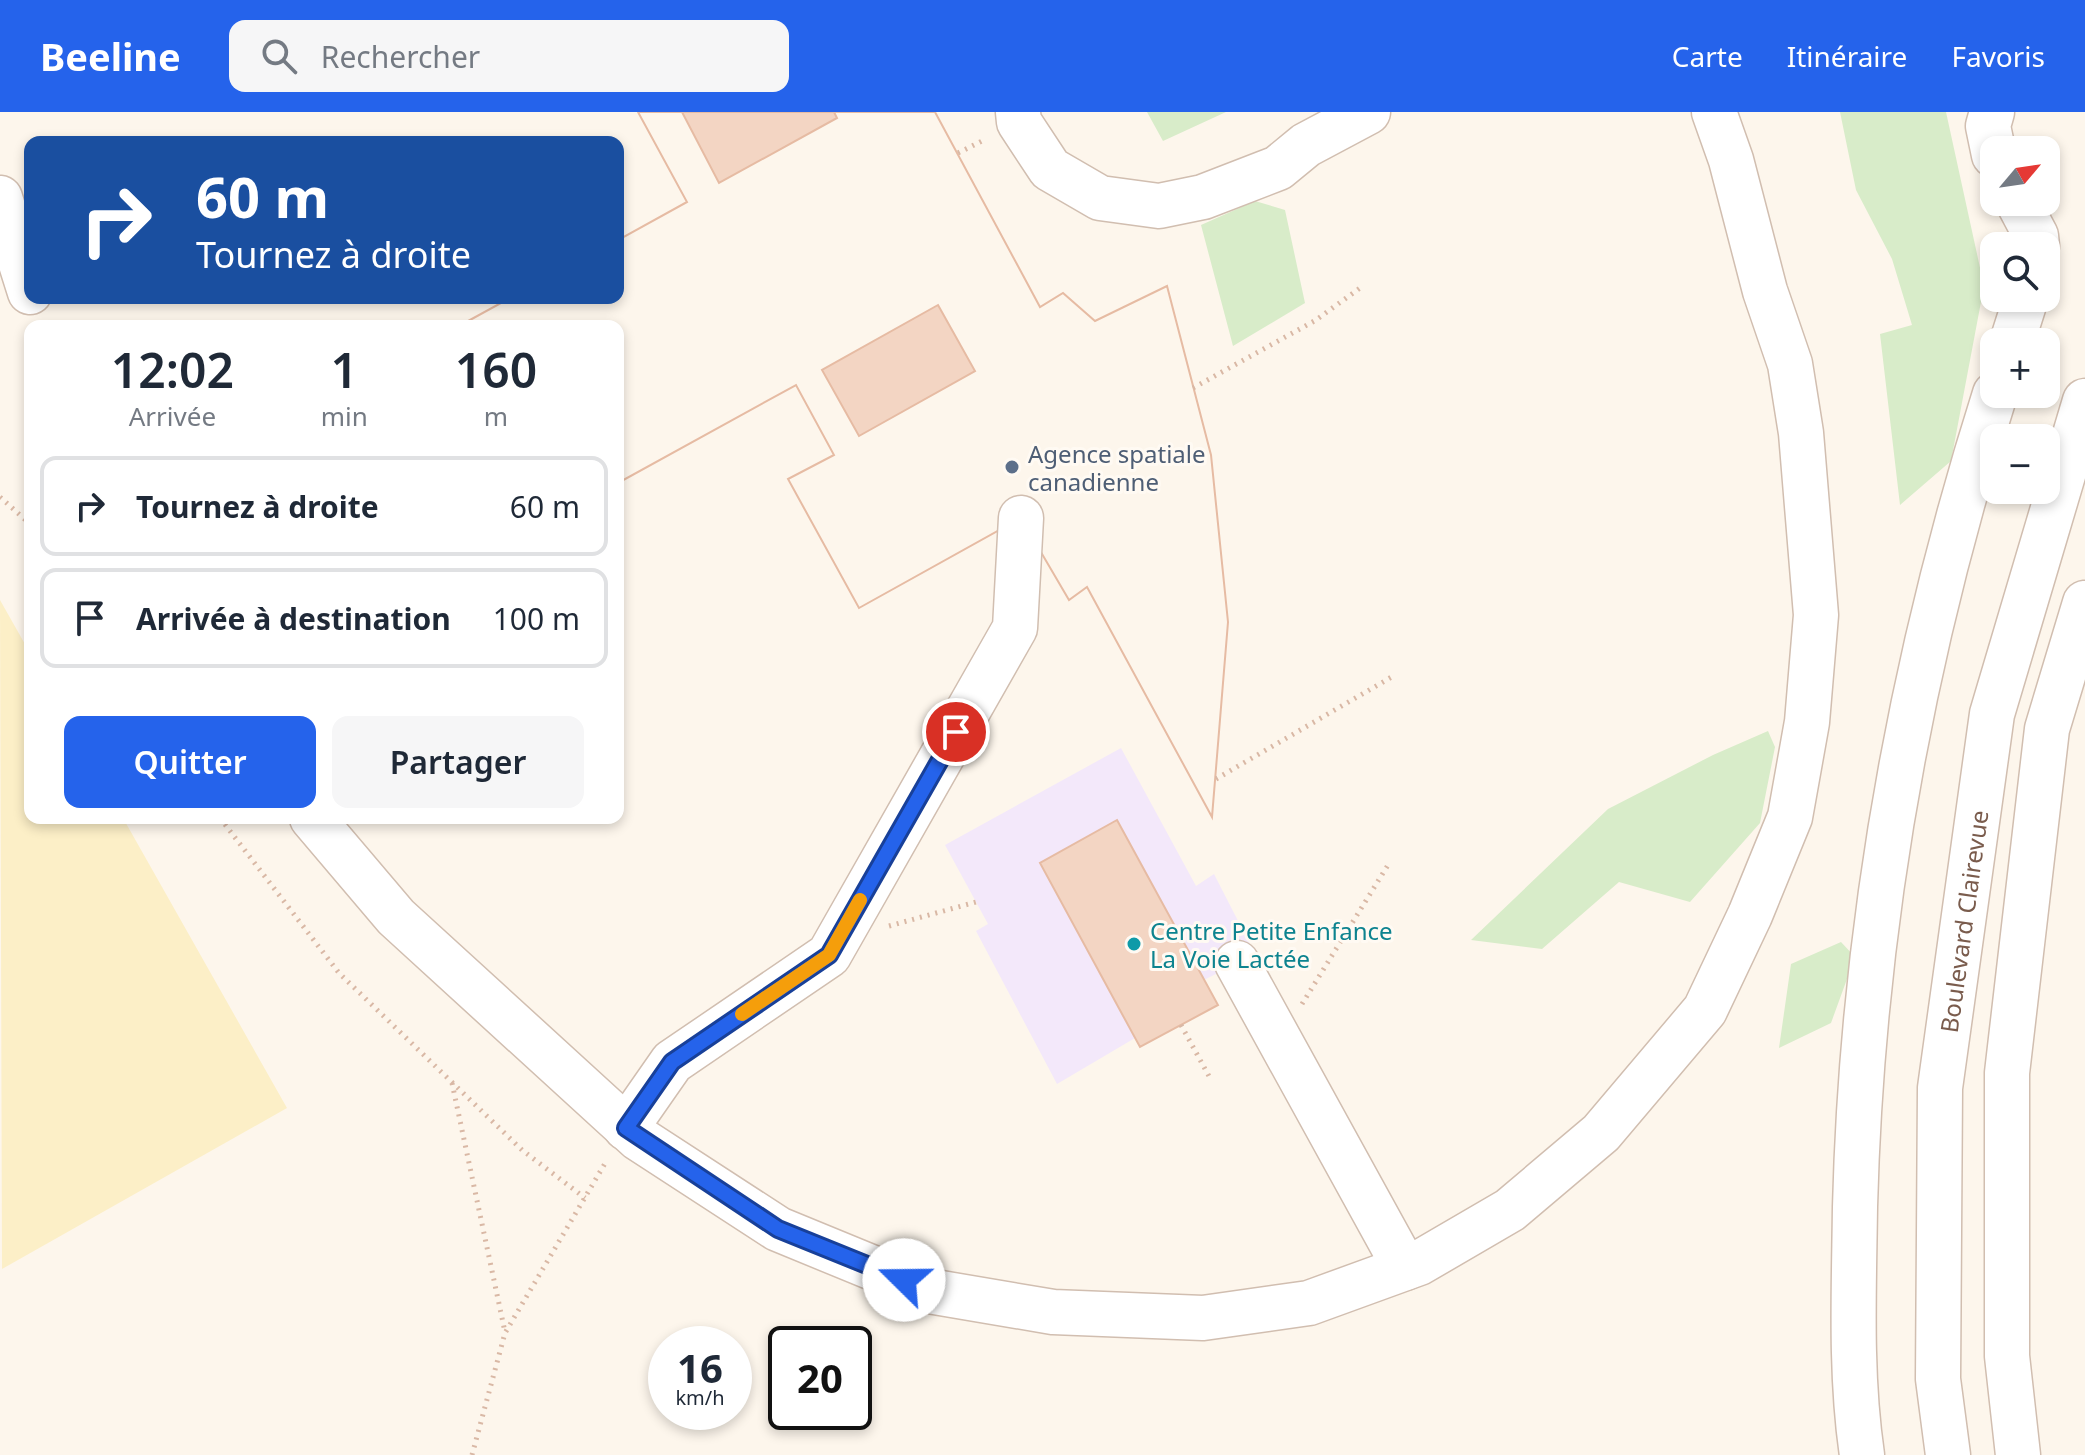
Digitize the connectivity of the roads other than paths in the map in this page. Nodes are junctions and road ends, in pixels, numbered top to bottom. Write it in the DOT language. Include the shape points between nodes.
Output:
graph roads {
  1 [pos="1018,112"];
  2 [pos="1368,112"];
  3 [pos="1714,112"];
  4 [pos="1992,112"];
  5 [pos="1990,136"];
  6 [pos="0,198"];
  7 [pos="24,273"];
  8 [pos="2085,401"];
  9 [pos="1991,408"];
  10 [pos="1021,518"];
  11 [pos="2085,603"];
  12 [pos="317,824"];
  13 [pos="1237,963"];
  14 [pos="626,1128"];
  15 [pos="1405,1268"];
  16 [pos="1862,1455"];
  17 [pos="1948,1455"];
  18 [pos="2018,1455"];
  1 -- 2 [label="street" via="1019,122 1050,169 1100,198 1159,206 1203,197 1278,168 1306,145"];
  3 -- 15 [label="street" via="1790,364 1801,433 1816,615 1807,722 1790,817 1705,1010 1610,1122 1510,1210"];
  4 -- 5 [label="street"];
  6 -- 7 [label="street"];
  8 -- 17 [label="street, Boulevard Clairevue" via="1992,714 1940,1088 1938,1379"];
  9 -- 16 [label="street" via="1921,659 1892,807 1867,1005 1853,1311"];
  10 -- 14 [label="street" via="1015,628 829,955 672,1062"];
  11 -- 18 [label="street" via="2047,729 2007,1073 2007,1356"];
  12 -- 14 [label="street" via="396,917"];
  13 -- 15 [label="street"];
  14 -- 15 [label="street" via="778,1229 929,1291 1053,1312 1203,1318 1309,1303"];
}
